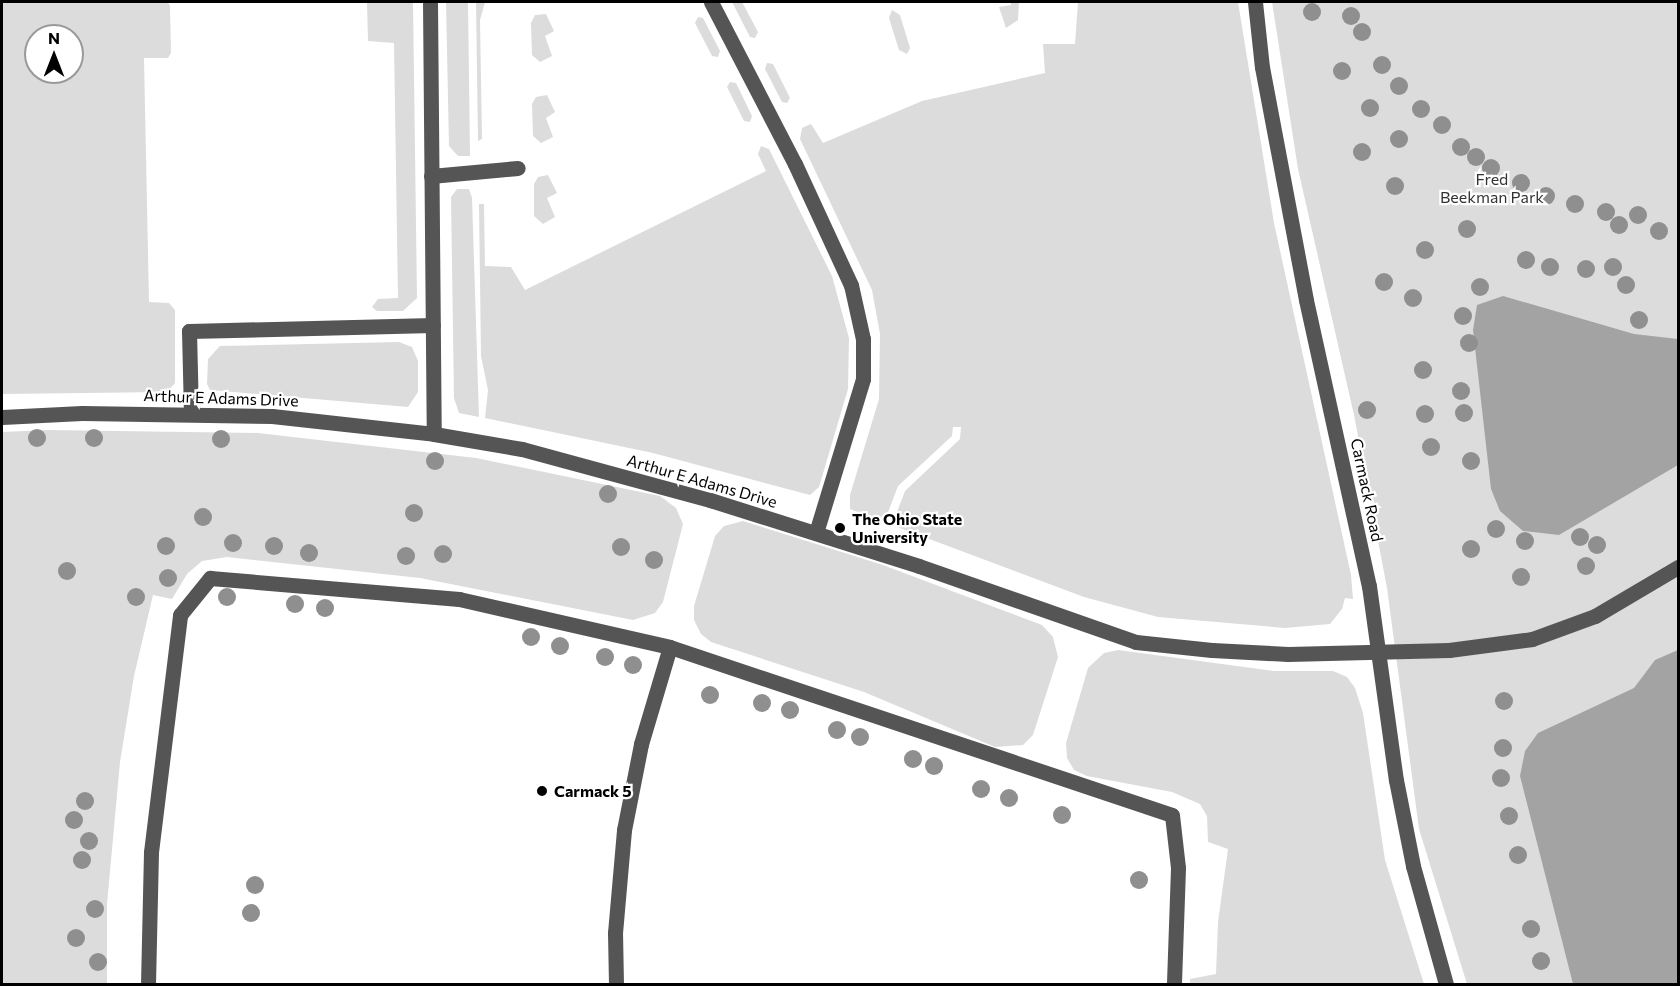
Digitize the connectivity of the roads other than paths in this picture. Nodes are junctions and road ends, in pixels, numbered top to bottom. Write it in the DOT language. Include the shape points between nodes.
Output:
graph roads {
  1 [pos="430,2"];
  2 [pos="711,2"];
  3 [pos="1255,2"];
  4 [pos="518,168"];
  5 [pos="431,176"];
  6 [pos="433,325"];
  7 [pos="191,413"];
  8 [pos="2,417"];
  9 [pos="434,434"];
  10 [pos="816,533"];
  11 [pos="1678,567"];
  12 [pos="670,647"];
  13 [pos="1378,649"];
  14 [pos="148,984"];
  15 [pos="616,984"];
  16 [pos="1174,984"];
  17 [pos="1446,984"];
  1 -- 5 [label="street"];
  2 -- 10 [label="street" via="795,164 851,285 863,339 863,379"];
  3 -- 13 [label="street, Carmack Road" via="1262,67 1288,209 1369,586"];
  4 -- 5 [label="street"];
  5 -- 6 [label="street"];
  6 -- 7 [label="street" via="189,331"];
  6 -- 9 [label="street"];
  7 -- 8 [label="street, Arthur E Adams Drive"];
  7 -- 9 [label="street, Arthur E Adams Drive" via="272,416"];
  9 -- 10 [label="street, Arthur E Adams Drive" via="522,449"];
  10 -- 13 [label="street, Arthur E Adams Drive" via="1137,642 1288,654"];
  11 -- 13 [label="street, Arthur E Adams Drive" via="1595,616 1532,639 1449,650"];
  12 -- 14 [label="street" via="459,599 210,578 180,615 151,852"];
  12 -- 15 [label="street" via="641,744 624,830 615,933"];
  12 -- 16 [label="street" via="1173,815 1178,868"];
  13 -- 17 [label="street, Carmack Road" via="1396,780 1413,866"];
}
